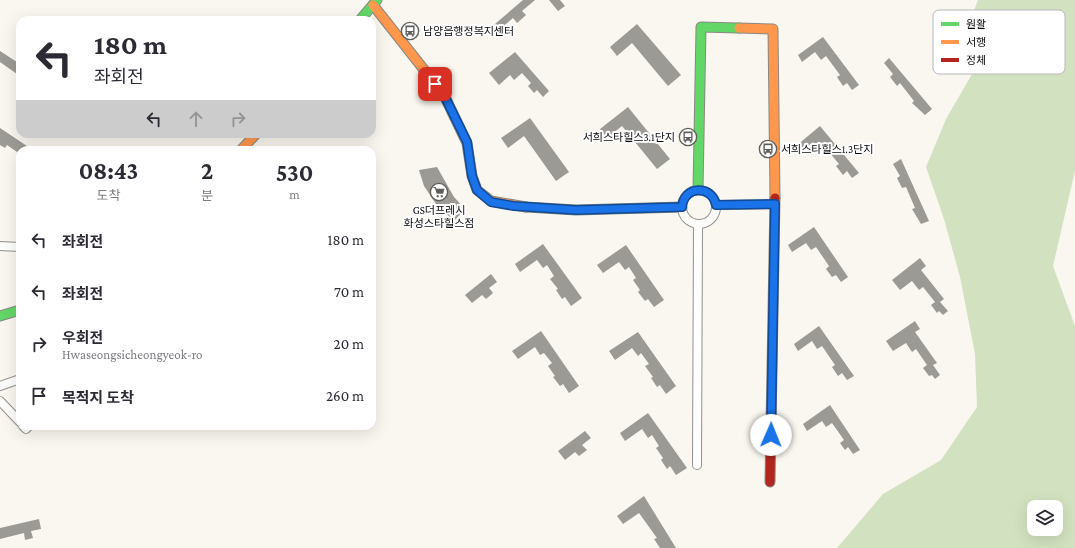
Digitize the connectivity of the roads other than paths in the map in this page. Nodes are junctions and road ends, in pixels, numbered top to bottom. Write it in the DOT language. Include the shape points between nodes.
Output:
graph roads {
  1 [pos="375,3"];
  2 [pos="364,16"];
  3 [pos="252,138"];
  4 [pos="245,146"];
  5 [pos="698,190"];
  6 [pos="775,204"];
  7 [pos="716,205"];
  8 [pos="682,207"];
  9 [pos="698,224"];
  10 [pos="0,246"];
  11 [pos="16,247"];
  12 [pos="16,311"];
  13 [pos="0,316"];
  14 [pos="16,380"];
  15 [pos="0,386"];
  16 [pos="0,401"];
  17 [pos="16,418"];
  18 [pos="697,465"];
  19 [pos="770,482"];
  1 -- 2 [label="street"];
  1 -- 8 [label="street" via="444,95 467,142 472,176 477,190 491,202 576,210"];
  3 -- 4 [label="street"];
  5 -- 6 [label="street" via="701,27 773,28"];
  5 -- 7 [label="street" via="710,193"];
  5 -- 8 [label="street" via="685,197"];
  6 -- 7 [label="street"];
  6 -- 19 [label="street"];
  7 -- 9 [label="street" via="713,218 707,223"];
  8 -- 9 [label="street" via="685,217"];
  9 -- 18 [label="street"];
  10 -- 11 [label="street"];
  12 -- 13 [label="street"];
  14 -- 15 [label="street"];
  16 -- 17 [label="street"];
}
